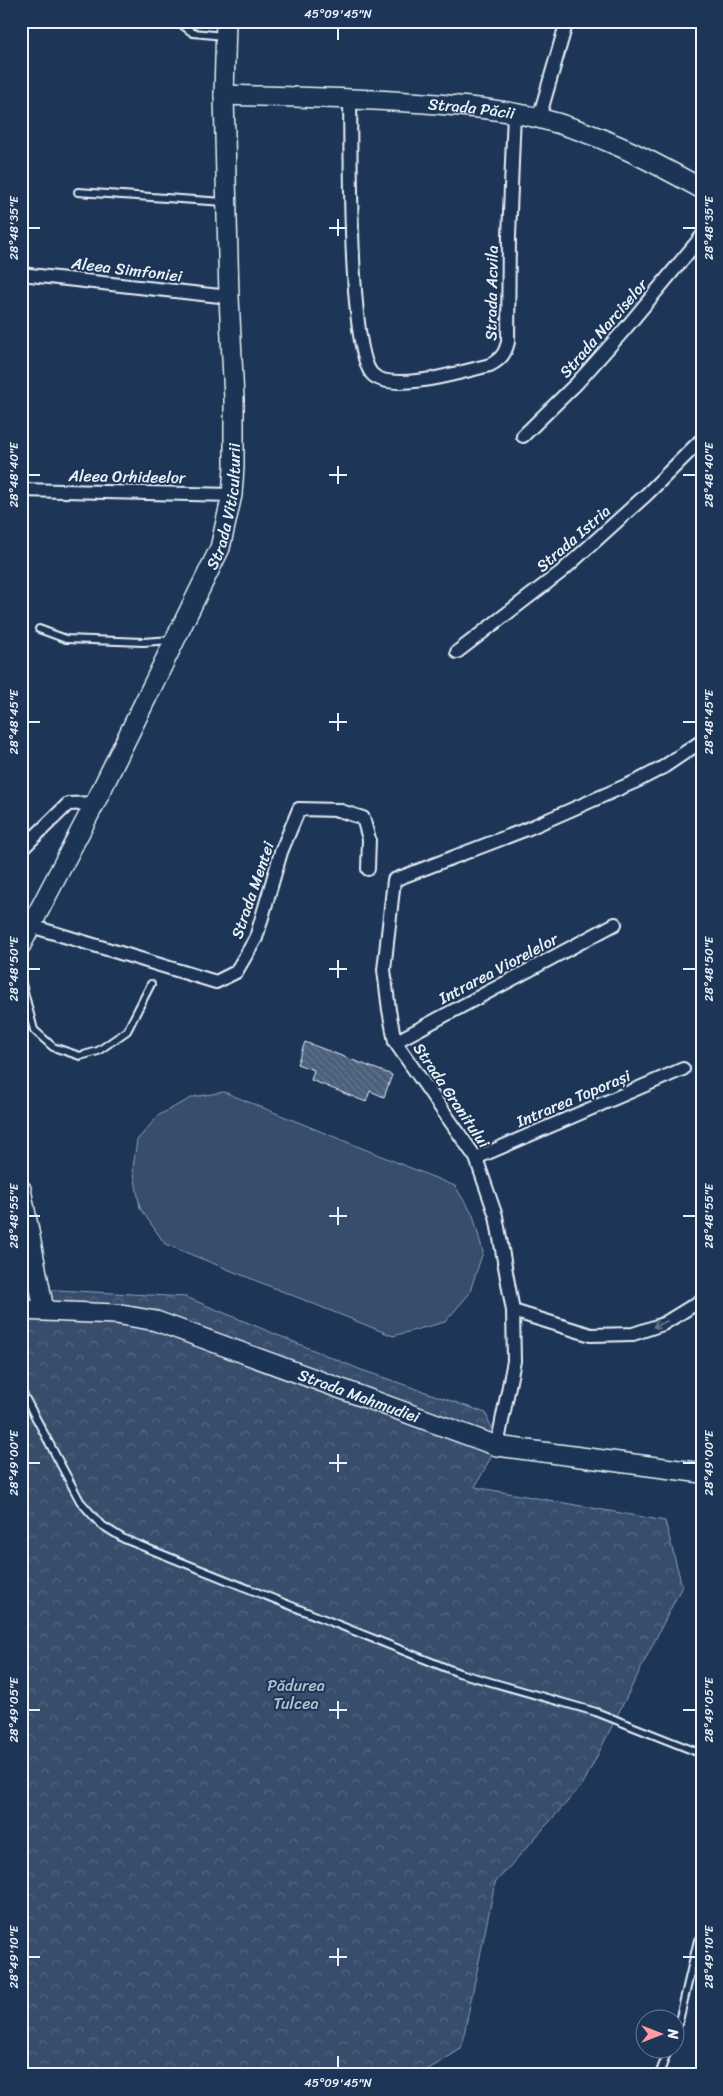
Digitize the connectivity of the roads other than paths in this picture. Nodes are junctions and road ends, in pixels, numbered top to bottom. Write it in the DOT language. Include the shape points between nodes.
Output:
graph roads {
  1 [pos="177,21"];
  2 [pos="567,21"];
  3 [pos="226,29"];
  4 [pos="224,95"];
  5 [pos="350,98"];
  6 [pos="514,113"];
  7 [pos="539,118"];
  8 [pos="702,189"];
  9 [pos="78,192"];
  10 [pos="227,202"];
  11 [pos="702,236"];
  12 [pos="21,274"];
  13 [pos="229,296"];
  14 [pos="523,436"];
  15 [pos="702,439"];
  16 [pos="21,490"];
  17 [pos="232,495"];
  18 [pos="39,629"];
  19 [pos="176,640"];
  20 [pos="457,652"];
  21 [pos="702,741"];
  22 [pos="95,803"];
  23 [pos="21,850"];
  24 [pos="368,869"];
  25 [pos="615,924"];
  26 [pos="31,926"];
  27 [pos="21,945"];
  28 [pos="21,980"];
  29 [pos="151,984"];
  30 [pos="395,1042"];
  31 [pos="682,1069"];
  32 [pos="476,1158"];
  33 [pos="21,1189"];
  34 [pos="28,1262"];
  35 [pos="702,1300"];
  36 [pos="21,1310"];
  37 [pos="44,1310"];
  38 [pos="513,1311"];
  39 [pos="21,1390"];
  40 [pos="498,1446"];
  41 [pos="702,1473"];
  42 [pos="702,1754"];
  43 [pos="702,1935"];
  44 [pos="682,2008"];
  45 [pos="665,2058"];
  46 [pos="659,2075"];
  1 -- 3 [label="lane" via="193,32"];
  2 -- 7 [label="street"];
  3 -- 4 [label="main road, Strada Viticulturii"];
  4 -- 5 [label="main road, Strada Păcii"];
  4 -- 10 [label="main road, Strada Viticulturii"];
  5 -- 6 [label="main road, Strada Păcii"];
  5 -- 6 [label="street, Strada Acvila" via="354,293 358,329 372,374 391,382 405,383 490,365 505,353 508,342"];
  6 -- 7 [label="main road, Strada Păcii"];
  7 -- 8 [label="main road, Strada Păcii" via="618,145"];
  9 -- 10 [label="lane"];
  10 -- 13 [label="main road, Strada Viticulturii"];
  11 -- 14 [label="street, Strada Narciselor" via="577,383"];
  12 -- 13 [label="street, Aleea Simfoniei"];
  13 -- 17 [label="main road, Strada Viticulturii" via="234,399"];
  15 -- 20 [label="street, Strada Istria" via="561,572"];
  16 -- 17 [label="street, Aleea Orhideelor"];
  17 -- 19 [label="main road, Strada Viticulturii" via="220,548"];
  18 -- 19 [label="lane" via="66,639"];
  19 -- 22 [label="main road, Strada Viticulturii"];
  21 -- 30 [label="street, Strada Granitului" via="639,780 527,829 394,880 384,970"];
  22 -- 23 [label="street" via="68,804"];
  22 -- 26 [label="main road, Strada Viticulturii"];
  24 -- 26 [label="street, Strada Mentei" via="369,839 363,818 338,810 298,809 281,852 256,938 236,972 216,982"];
  25 -- 30 [label="street, Intrarea Viorelelor"];
  26 -- 27 [label="main road, Strada Viticulturii"];
  28 -- 29 [label="lane" via="34,1030 53,1047 80,1056 98,1051 127,1031"];
  30 -- 32 [label="street, Strada Granitului"];
  31 -- 32 [label="street, Intrarea Toporași"];
  32 -- 38 [label="street, Strada Granitului" via="496,1216"];
  33 -- 34 [label="main road"];
  34 -- 37 [label="main road"];
  35 -- 38 [label="street, one-way" via="663,1324 633,1334 591,1335"];
  36 -- 37 [label="main road, Strada Mahmudiei"];
  37 -- 40 [label="main road, Strada Mahmudiei" via="116,1314 156,1321"];
  38 -- 40 [label="street, Strada Granitului" via="514,1361"];
  39 -- 42 [label="lane" via="80,1502 100,1524 124,1539 460,1673 596,1712"];
  40 -- 41 [label="main road, Strada Mahmudiei"];
  43 -- 44 [label="lane" via="698,1940"];
  45 -- 46 [label="lane"];
}
